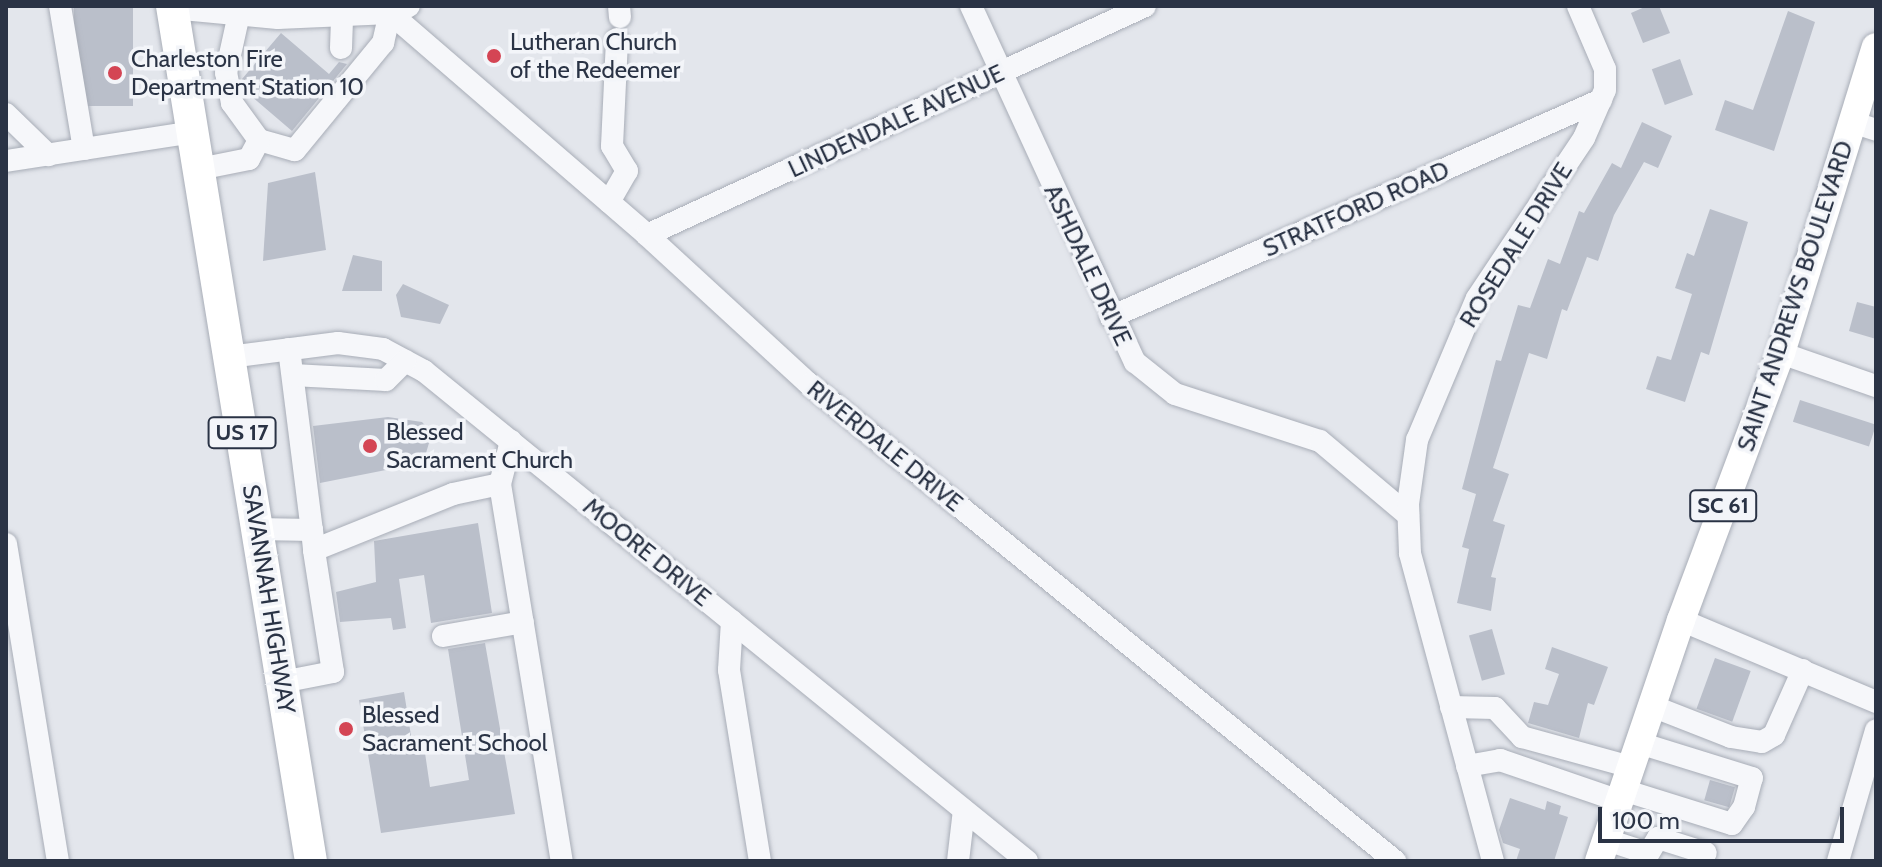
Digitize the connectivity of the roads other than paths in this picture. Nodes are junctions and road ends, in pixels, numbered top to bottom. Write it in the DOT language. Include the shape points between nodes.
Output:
graph roads {
  1 [pos="60,6"];
  2 [pos="971,6"];
  3 [pos="1145,6"];
  4 [pos="1578,6"];
  5 [pos="172,7"];
  6 [pos="400,10"];
  7 [pos="254,12"];
  8 [pos="342,17"];
  9 [pos="619,21"];
  10 [pos="341,48"];
  11 [pos="1875,52"];
  12 [pos="1001,73"];
  13 [pos="1601,100"];
  14 [pos="6,114"];
  15 [pos="1864,126"];
  16 [pos="193,132"];
  17 [pos="259,140"];
  18 [pos="84,149"];
  19 [pos="48,155"];
  20 [pos="6,161"];
  21 [pos="199,169"];
  22 [pos="609,202"];
  23 [pos="647,235"];
  24 [pos="1111,317"];
  25 [pos="289,349"];
  26 [pos="1781,353"];
  27 [pos="229,357"];
  28 [pos="405,361"];
  29 [pos="293,375"];
  30 [pos="1876,386"];
  31 [pos="511,441"];
  32 [pos="500,484"];
  33 [pos="1408,515"];
  34 [pos="257,529"];
  35 [pos="313,540"];
  36 [pos="6,544"];
  37 [pos="1681,620"];
  38 [pos="732,621"];
  39 [pos="523,622"];
  40 [pos="443,636"];
  41 [pos="1803,670"];
  42 [pos="282,682"];
  43 [pos="1876,702"];
  44 [pos="1652,706"];
  45 [pos="1451,707"];
  46 [pos="1876,730"];
  47 [pos="1467,766"];
  48 [pos="1628,775"];
  49 [pos="964,810"];
  50 [pos="1603,850"];
  51 [pos="1706,853"];
  52 [pos="1646,857"];
  53 [pos="58,861"];
  54 [pos="311,861"];
  55 [pos="562,861"];
  56 [pos="760,861"];
  57 [pos="958,861"];
  58 [pos="1027,861"];
  59 [pos="1395,861"];
  60 [pos="1493,861"];
  61 [pos="1838,861"];
  1 -- 18 [label="street"];
  2 -- 12 [label="street, ASHDALE DRIVE"];
  3 -- 12 [label="street, LINDENDALE AVENUE"];
  4 -- 13 [label="street, ROSEDALE DRIVE" via="1605,69"];
  5 -- 7 [label="street"];
  5 -- 16 [label="highway, SAVANNAH HIGHWAY / US 17"];
  6 -- 8 [label="street"];
  6 -- 17 [label="street" via="383,43 295,150"];
  6 -- 22 [label="street, RIVERDALE DRIVE"];
  7 -- 8 [label="street"];
  7 -- 17 [label="street" via="226,73 232,103"];
  8 -- 10 [label="street"];
  9 -- 22 [label="street" via="612,146 627,171"];
  11 -- 15 [label="main road, SAINT ANDREWS BOULEVARD / SC 61"];
  12 -- 23 [label="street, LINDENDALE AVENUE"];
  12 -- 24 [label="street, ASHDALE DRIVE"];
  13 -- 24 [label="street, STRATFORD ROAD"];
  13 -- 33 [label="street, ROSEDALE DRIVE" via="1584,138 1477,298 1417,440"];
  14 -- 19 [label="street"];
  15 -- 26 [label="main road, SAINT ANDREWS BOULEVARD / SC 61"];
  16 -- 18 [label="street"];
  16 -- 21 [label="highway, SAVANNAH HIGHWAY / US 17"];
  17 -- 21 [label="street" via="249,159"];
  18 -- 19 [label="street"];
  19 -- 20 [label="street"];
  21 -- 27 [label="highway, SAVANNAH HIGHWAY / US 17"];
  22 -- 23 [label="street, RIVERDALE DRIVE"];
  23 -- 59 [label="street, RIVERDALE DRIVE" via="809,384"];
  24 -- 33 [label="street, ASHDALE DRIVE" via="1147,376 1175,394 1320,441"];
  25 -- 27 [label="street, MOORE DRIVE"];
  25 -- 28 [label="street, MOORE DRIVE" via="338,343 383,349"];
  25 -- 29 [label="street"];
  26 -- 30 [label="street"];
  26 -- 37 [label="main road, SAINT ANDREWS BOULEVARD / SC 61"];
  27 -- 34 [label="highway, SAVANNAH HIGHWAY / US 17"];
  28 -- 29 [label="street" via="386,380"];
  28 -- 31 [label="street, MOORE DRIVE"];
  29 -- 35 [label="street"];
  31 -- 32 [label="street"];
  31 -- 38 [label="street, MOORE DRIVE"];
  32 -- 35 [label="street"];
  32 -- 39 [label="street"];
  33 -- 45 [label="street, ROSEDALE DRIVE" via="1410,553"];
  34 -- 35 [label="street"];
  34 -- 42 [label="highway, SAVANNAH HIGHWAY / US 17"];
  35 -- 42 [label="street" via="333,672"];
  36 -- 53 [label="street"];
  37 -- 41 [label="street"];
  37 -- 44 [label="main road, SAINT ANDREWS BOULEVARD / SC 61"];
  38 -- 49 [label="street, MOORE DRIVE"];
  38 -- 56 [label="street" via="729,670"];
  39 -- 40 [label="street"];
  39 -- 55 [label="street"];
  41 -- 43 [label="street"];
  41 -- 44 [label="street" via="1774,735 1762,742 1731,737"];
  42 -- 54 [label="highway, SAVANNAH HIGHWAY / US 17"];
  44 -- 48 [label="main road, SAINT ANDREWS BOULEVARD / SC 61"];
  45 -- 47 [label="street, ROSEDALE DRIVE"];
  45 -- 48 [label="street" via="1495,708 1522,737"];
  46 -- 61 [label="street"];
  47 -- 48 [label="street" via="1500,760"];
  47 -- 60 [label="street, ROSEDALE DRIVE"];
  48 -- 48 [label="street" via="1732,824 1744,807 1752,778"];
  48 -- 50 [label="main road, SAINT ANDREWS BOULEVARD / SC 61"];
  49 -- 57 [label="street"];
  49 -- 58 [label="street, MOORE DRIVE"];
  50 -- 52 [label="street"];
  51 -- 52 [label="street" via="1658,838"];
}
